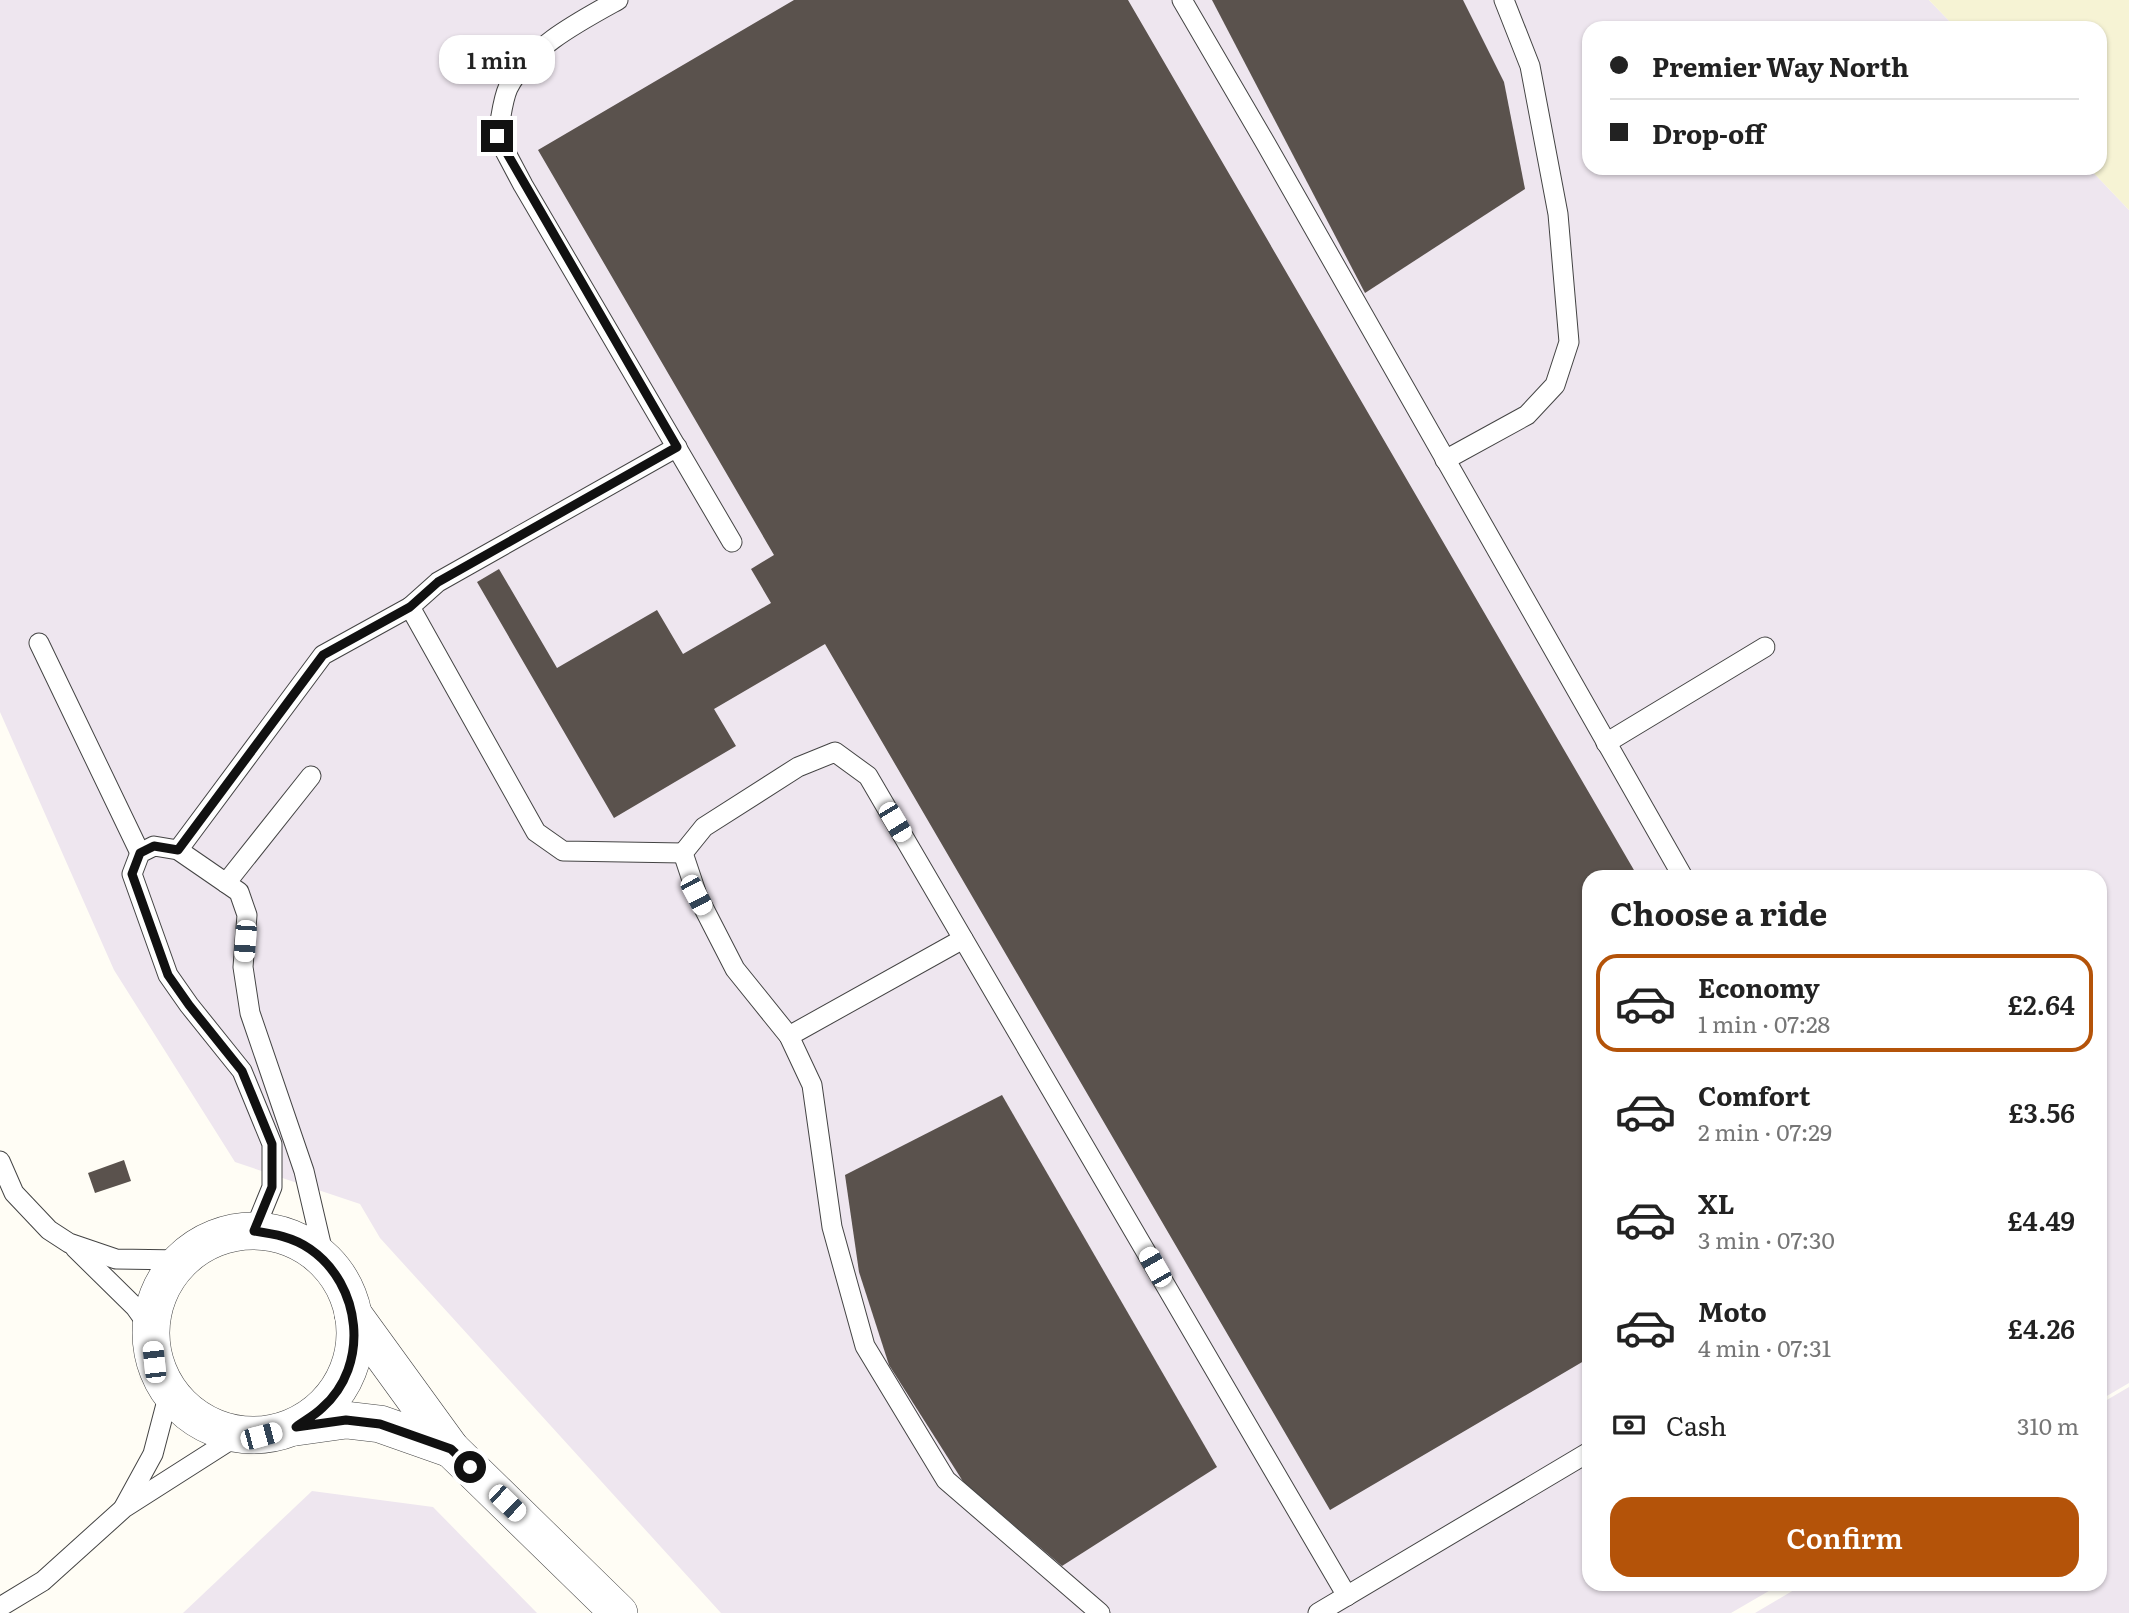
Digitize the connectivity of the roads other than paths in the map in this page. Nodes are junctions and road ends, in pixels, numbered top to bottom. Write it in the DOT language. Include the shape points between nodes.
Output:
graph roads {
  1 [pos="618,0"];
  2 [pos="1182,0"];
  3 [pos="1504,0"];
  4 [pos="677,447"];
  5 [pos="1445,460"];
  6 [pos="732,542"];
  7 [pos="410,607"];
  8 [pos="39,643"];
  9 [pos="1765,647"];
  10 [pos="1606,743"];
  11 [pos="311,776"];
  12 [pos="178,850"];
  13 [pos="140,853"];
  14 [pos="683,853"];
  15 [pos="1679,870"];
  16 [pos="226,883"];
  17 [pos="963,939"];
  18 [pos="789,1035"];
  19 [pos="0,1161"];
  20 [pos="254,1231"];
  21 [pos="69,1243"];
  22 [pos="182,1260"];
  23 [pos="325,1261"];
  24 [pos="353,1314"];
  25 [pos="150,1328"];
  26 [pos="169,1393"];
  27 [pos="296,1427"];
  28 [pos="240,1434"];
  29 [pos="451,1449"];
  30 [pos="1582,1456"];
  31 [pos="124,1508"];
  32 [pos="1347,1596"];
  33 [pos="0,1607"];
  34 [pos="620,1613"];
  35 [pos="1100,1613"];
  36 [pos="1318,1613"];
  1 -- 4 [label="lane" via="576,23 525,63 507,90 497,136"];
  2 -- 5 [label="lane"];
  3 -- 5 [label="lane" via="1533,80 1558,214 1569,342 1555,385 1527,415"];
  4 -- 6 [label="lane"];
  4 -- 7 [label="lane" via="438,582"];
  5 -- 10 [label="lane"];
  7 -- 12 [label="lane" via="323,655"];
  7 -- 14 [label="lane" via="536,832 563,851"];
  8 -- 13 [label="lane"];
  9 -- 10 [label="lane"];
  10 -- 15 [label="lane"];
  11 -- 16 [label="lane"];
  12 -- 13 [label="lane" via="154,846"];
  12 -- 16 [label="lane"];
  13 -- 20 [label="lane" via="132,874 168,975 242,1071 272,1144 272,1187"];
  14 -- 17 [label="lane" via="704,827 798,767 835,752 868,776"];
  14 -- 18 [label="lane" via="696,895 735,969"];
  16 -- 23 [label="lane" via="239,892 247,915 243,967 250,1013 304,1171"];
  17 -- 18 [label="lane"];
  17 -- 32 [label="lane"];
  18 -- 35 [label="lane" via="812,1085 832,1227 865,1346 946,1480"];
  19 -- 21 [label="lane" via="14,1193 49,1230"];
  20 -- 22 [label="street" via="223,1235"];
  20 -- 23 [label="street" via="284,1236"];
  21 -- 22 [label="lane" via="116,1259"];
  21 -- 25 [label="lane" via="135,1307"];
  22 -- 25 [label="street" via="158,1295"];
  23 -- 24 [label="street" via="345,1289"];
  24 -- 27 [label="street" via="354,1348 344,1381 323,1408"];
  24 -- 29 [label="street"];
  25 -- 26 [label="street" via="154,1362"];
  26 -- 28 [label="street" via="193,1418"];
  26 -- 31 [label="lane" via="153,1454"];
  27 -- 28 [label="street" via="261,1436"];
  27 -- 29 [label="street" via="346,1420 380,1424"];
  28 -- 31 [label="lane"];
  29 -- 34 [label="street"];
  30 -- 32 [label="lane"];
  31 -- 33 [label="lane" via="43,1581"];
  32 -- 36 [label="lane"];
}
